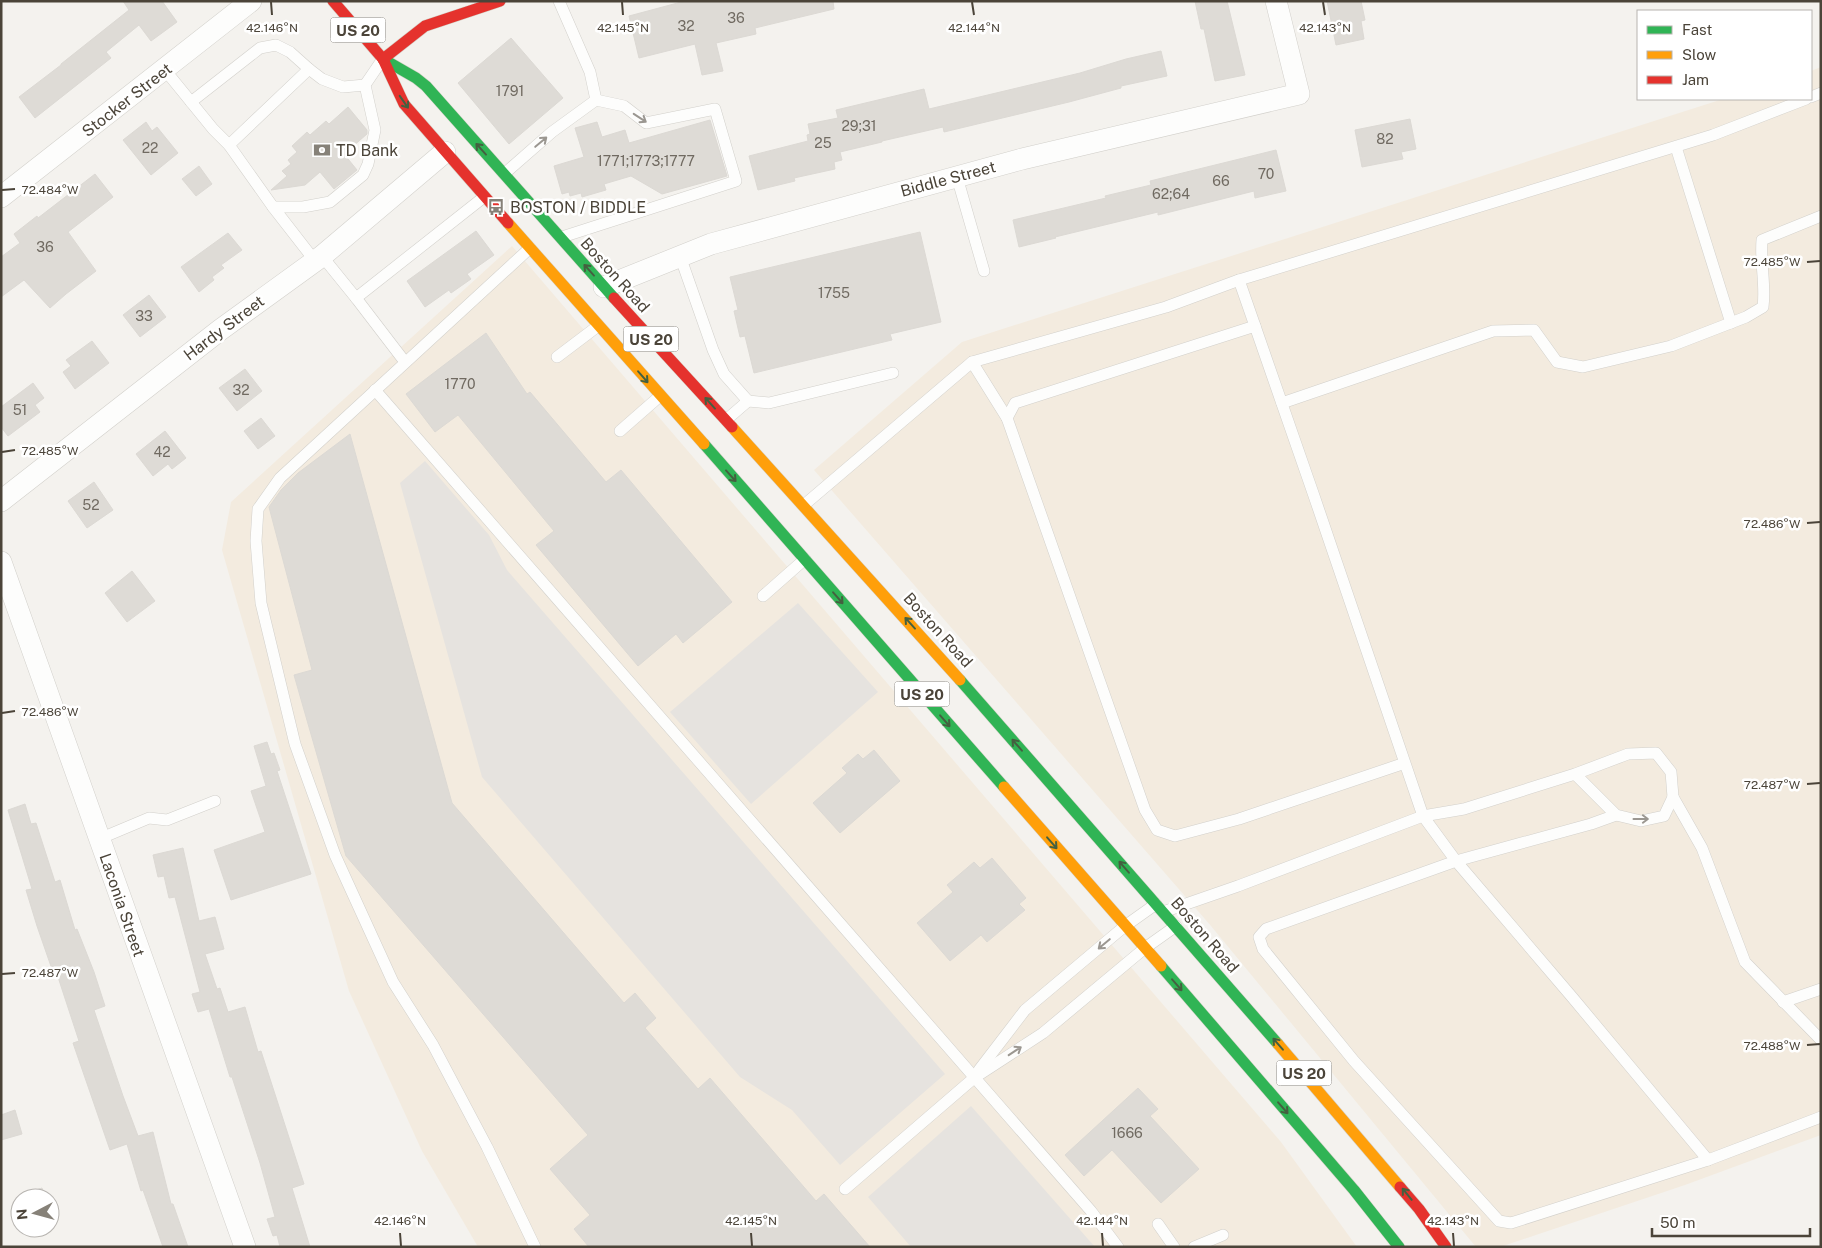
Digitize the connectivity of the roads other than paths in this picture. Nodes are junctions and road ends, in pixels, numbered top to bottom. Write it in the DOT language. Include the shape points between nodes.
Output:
graph roads {
  1 [pos="333,1"];
  2 [pos="500,1"];
  3 [pos="559,1"];
  4 [pos="1276,1"];
  5 [pos="240,5"];
  6 [pos="382,59"];
  7 [pos="165,70"];
  8 [pos="309,70"];
  9 [pos="365,85"];
  10 [pos="596,100"];
  11 [pos="1803,100"];
  12 [pos="191,102"];
  13 [pos="229,146"];
  14 [pos="1676,147"];
  15 [pos="445,152"];
  16 [pos="504,174"];
  17 [pos="958,176"];
  18 [pos="484,196"];
  19 [pos="1,197"];
  20 [pos="273,207"];
  21 [pos="1821,216"];
  22 [pos="560,238"];
  23 [pos="530,248"];
  24 [pos="680,256"];
  25 [pos="318,258"];
  26 [pos="984,271"];
  27 [pos="1239,280"];
  28 [pos="604,287"];
  29 [pos="356,298"];
  30 [pos="1731,323"];
  31 [pos="598,326"];
  32 [pos="1255,326"];
  33 [pos="557,357"];
  34 [pos="405,362"];
  35 [pos="972,362"];
  36 [pos="893,373"];
  37 [pos="374,390"];
  38 [pos="660,396"];
  39 [pos="748,401"];
  40 [pos="1282,403"];
  41 [pos="1007,418"];
  42 [pos="726,420"];
  43 [pos="620,431"];
  44 [pos="1,501"];
  45 [pos="804,505"];
  46 [pos="805,559"];
  47 [pos="1,562"];
  48 [pos="763,596"];
  49 [pos="1406,763"];
  50 [pos="1575,774"];
  51 [pos="1673,797"];
  52 [pos="215,802"];
  53 [pos="1616,815"];
  54 [pos="1423,816"];
  55 [pos="99,839"];
  56 [pos="1456,861"];
  57 [pos="1160,908"];
  58 [pos="1125,926"];
  59 [pos="1176,926"];
  60 [pos="1145,948"];
  61 [pos="1821,989"];
  62 [pos="1783,1002"];
  63 [pos="1821,1040"];
  64 [pos="974,1078"];
  65 [pos="1821,1117"];
  66 [pos="1708,1160"];
  67 [pos="845,1189"];
  68 [pos="1158,1224"];
  69 [pos="1223,1235"];
  70 [pos="245,1247"];
  71 [pos="535,1247"];
  72 [pos="1118,1247"];
  73 [pos="1174,1247"];
  74 [pos="1194,1247"];
  75 [pos="1399,1247"];
  76 [pos="1446,1247"];
  1 -- 6 [label="main road, Boston Road / US 20"];
  2 -- 6 [label="main road" via="425,26"];
  3 -- 10 [label="lane" via="590,72"];
  4 -- 17 [label="street, Biddle Street" via="1299,94"];
  5 -- 7 [label="street, Stocker Street"];
  6 -- 9 [label="lane"];
  6 -- 15 [label="main road, Boston Road / US 20, one-way" via="404,104"];
  16 -- 6 [label="main road, Boston Road / US 20, one-way" via="426,86"];
  7 -- 12 [label="lane"];
  7 -- 19 [label="street, Stocker Street"];
  8 -- 9 [label="lane" via="343,87"];
  8 -- 12 [label="lane" via="290,52 276,45 260,48"];
  8 -- 13 [label="lane"];
  9 -- 20 [label="lane" via="375,130 363,175 330,202 303,207"];
  16 -- 10 [label="lane, one-way" via="552,132"];
  10 -- 22 [label="lane, one-way" via="624,106 646,122 715,109 736,181"];
  11 -- 14 [label="lane"];
  12 -- 13 [label="lane"];
  13 -- 20 [label="lane"];
  14 -- 27 [label="lane"];
  14 -- 30 [label="lane"];
  15 -- 18 [label="main road, Boston Road / US 20"];
  15 -- 25 [label="street, Hardy Street"];
  16 -- 22 [label="main road, Boston Road / US 20"];
  17 -- 24 [label="street, Biddle Street" via="711,244"];
  17 -- 26 [label="lane"];
  18 -- 23 [label="main road, Boston Road / US 20"];
  18 -- 29 [label="lane"];
  20 -- 25 [label="lane"];
  21 -- 30 [label="lane" via="1762,240 1763,307"];
  28 -- 22 [label="main road, Boston Road / US 20, one-way"];
  23 -- 31 [label="main road, Boston Road / US 20"];
  23 -- 34 [label="lane"];
  24 -- 28 [label="street, Biddle Street"];
  24 -- 39 [label="lane" via="724,374"];
  25 -- 29 [label="lane"];
  25 -- 44 [label="street, Hardy Street"];
  27 -- 32 [label="lane"];
  27 -- 35 [label="lane" via="1166,307"];
  42 -- 28 [label="main road, Boston Road / US 20, one-way"];
  29 -- 34 [label="lane"];
  30 -- 40 [label="lane" via="1671,346 1583,368 1557,362 1534,330 1493,331"];
  31 -- 33 [label="lane"];
  31 -- 38 [label="main road, Boston Road / US 20, one-way"];
  32 -- 40 [label="lane"];
  32 -- 41 [label="lane" via="1015,403"];
  34 -- 37 [label="lane"];
  35 -- 41 [label="lane"];
  35 -- 45 [label="lane"];
  36 -- 39 [label="lane" via="769,403"];
  37 -- 64 [label="lane"];
  37 -- 71 [label="lane" via="280,478 258,509 256,541 261,603 295,744 335,855 393,982 432,1045 487,1147"];
  38 -- 43 [label="lane"];
  38 -- 46 [label="main road, Boston Road / US 20, one-way"];
  39 -- 42 [label="lane"];
  40 -- 49 [label="lane"];
  41 -- 49 [label="lane" via="1145,810 1157,830 1175,836 1239,819"];
  42 -- 45 [label="main road, Boston Road / US 20"];
  57 -- 45 [label="main road, Boston Road / US 20, one-way"];
  46 -- 48 [label="lane"];
  46 -- 58 [label="main road, Boston Road / US 20, one-way"];
  47 -- 55 [label="street, Laconia Street"];
  49 -- 54 [label="lane"];
  50 -- 51 [label="lane" via="1628,754 1656,753 1671,772"];
  50 -- 53 [label="lane"];
  50 -- 54 [label="lane" via="1464,809"];
  53 -- 51 [label="lane, one-way" via="1641,821 1664,816"];
  51 -- 62 [label="lane" via="1702,848 1745,962"];
  52 -- 55 [label="lane" via="167,820 149,818"];
  53 -- 56 [label="lane"];
  54 -- 56 [label="lane"];
  54 -- 57 [label="lane" via="1238,886"];
  55 -- 70 [label="street, Laconia Street"];
  56 -- 66 [label="lane"];
  56 -- 66 [label="lane" via="1266,930 1259,937 1262,949 1354,1061 1499,1221 1511,1223"];
  57 -- 58 [label="lane"];
  57 -- 59 [label="main road, Boston Road / US 20"];
  58 -- 60 [label="main road, Boston Road / US 20"];
  58 -- 64 [label="lane, one-way" via="1025,1010"];
  59 -- 60 [label="lane"];
  76 -- 59 [label="main road, Boston Road / US 20, one-way" via="1389,1172"];
  64 -- 60 [label="lane, one-way" via="1042,1033"];
  60 -- 75 [label="main road, Boston Road / US 20, one-way" via="1348,1182"];
  61 -- 62 [label="lane"];
  62 -- 63 [label="lane"];
  64 -- 67 [label="lane"];
  64 -- 72 [label="lane" via="1091,1211"];
  65 -- 66 [label="lane"];
  68 -- 73 [label="lane"];
  69 -- 74 [label="lane"];
}
